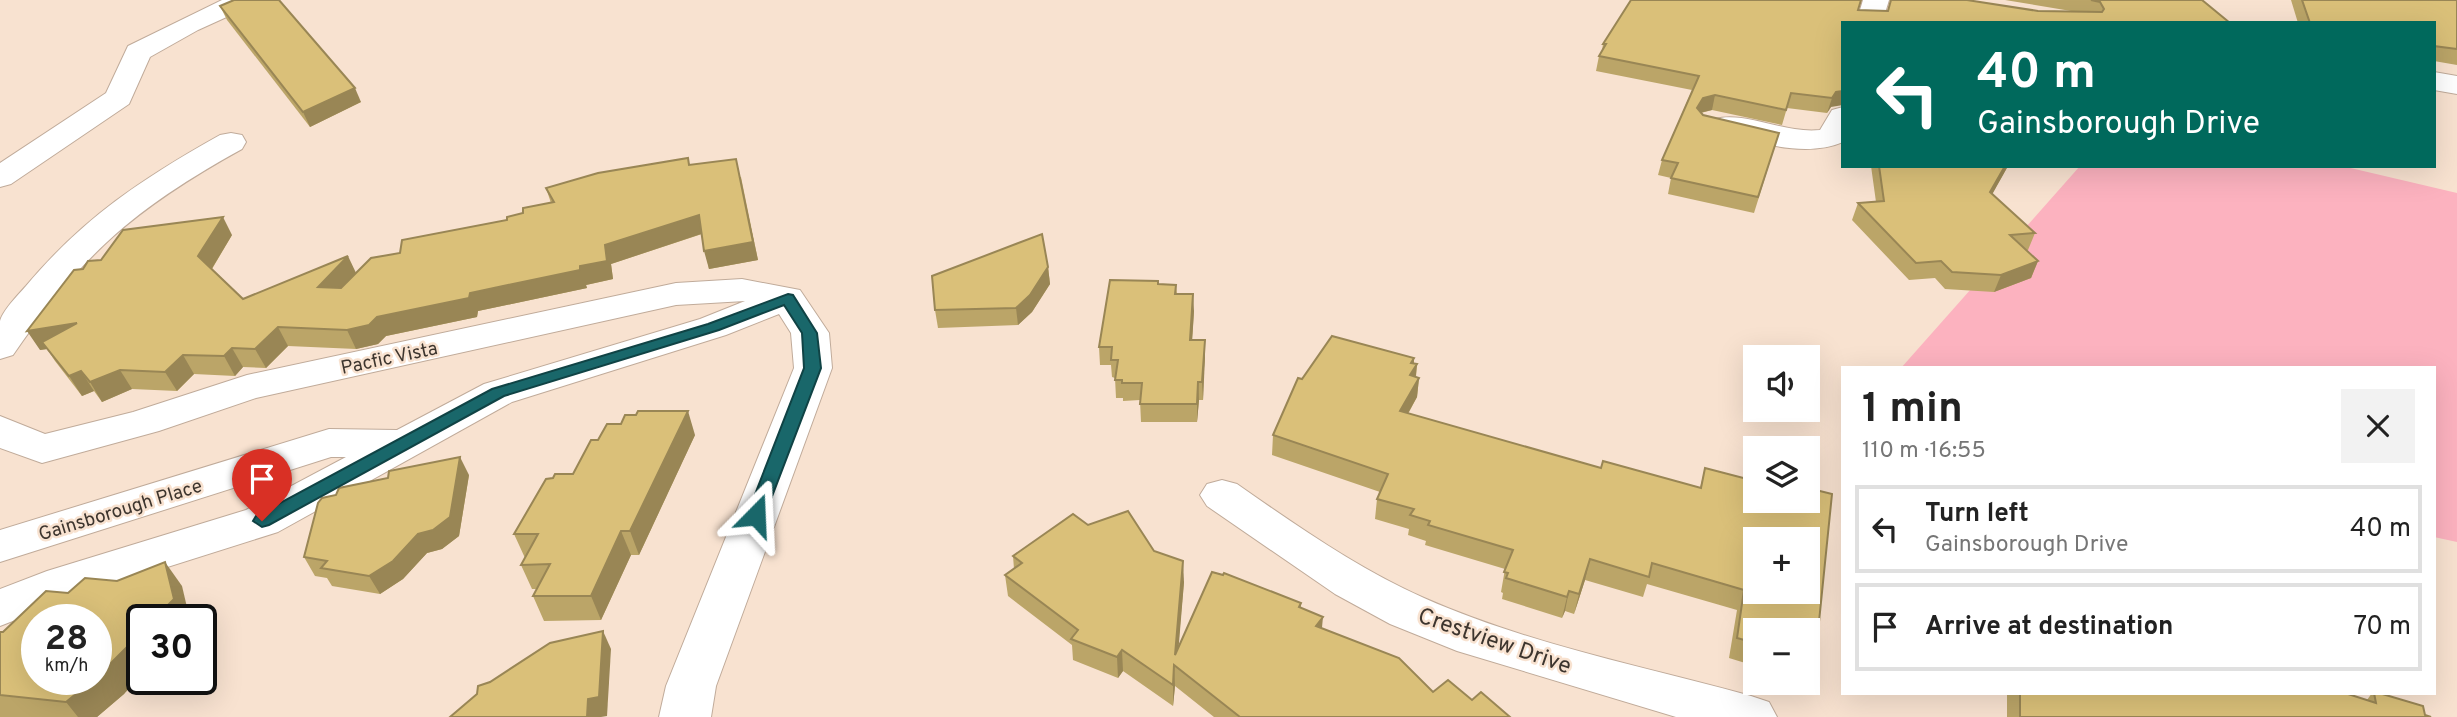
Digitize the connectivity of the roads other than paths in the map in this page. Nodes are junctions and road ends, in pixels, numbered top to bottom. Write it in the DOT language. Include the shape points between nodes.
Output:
graph roads {
  1 [pos="244,0"];
  2 [pos="1876,0"];
  3 [pos="1871,21"];
  4 [pos="2436,81"];
  5 [pos="2457,85"];
  6 [pos="1711,122"];
  7 [pos="1840,125"];
  8 [pos="231,142"];
  9 [pos="0,177"];
  10 [pos="788,298"];
  11 [pos="0,347"];
  12 [pos="0,429"];
  13 [pos="403,444"];
  14 [pos="1222,495"];
  15 [pos="0,546"];
  16 [pos="0,608"];
  17 [pos="685,717"];
  18 [pos="1751,717"];
  1 -- 9 [label="street" via="138,52 119,97"];
  2 -- 3 [label="street"];
  4 -- 5 [label="street"];
  6 -- 7 [label="street" via="1810,141 1828,140"];
  8 -- 11 [label="street" via="155,185 94,234 19,318"];
  10 -- 12 [label="street, Pacfic Vista" via="742,290 676,294 247,388 42,449"];
  10 -- 13 [label="street" via="713,327 498,393"];
  10 -- 17 [label="street" via="810,333 813,368 691,686"];
  13 -- 15 [label="street, Gainsborough Place" via="330,443"];
  13 -- 16 [label="street" via="262,521 63,583"];
  14 -- 18 [label="street, Crestview Drive" via="1324,567 1435,623"];
}
